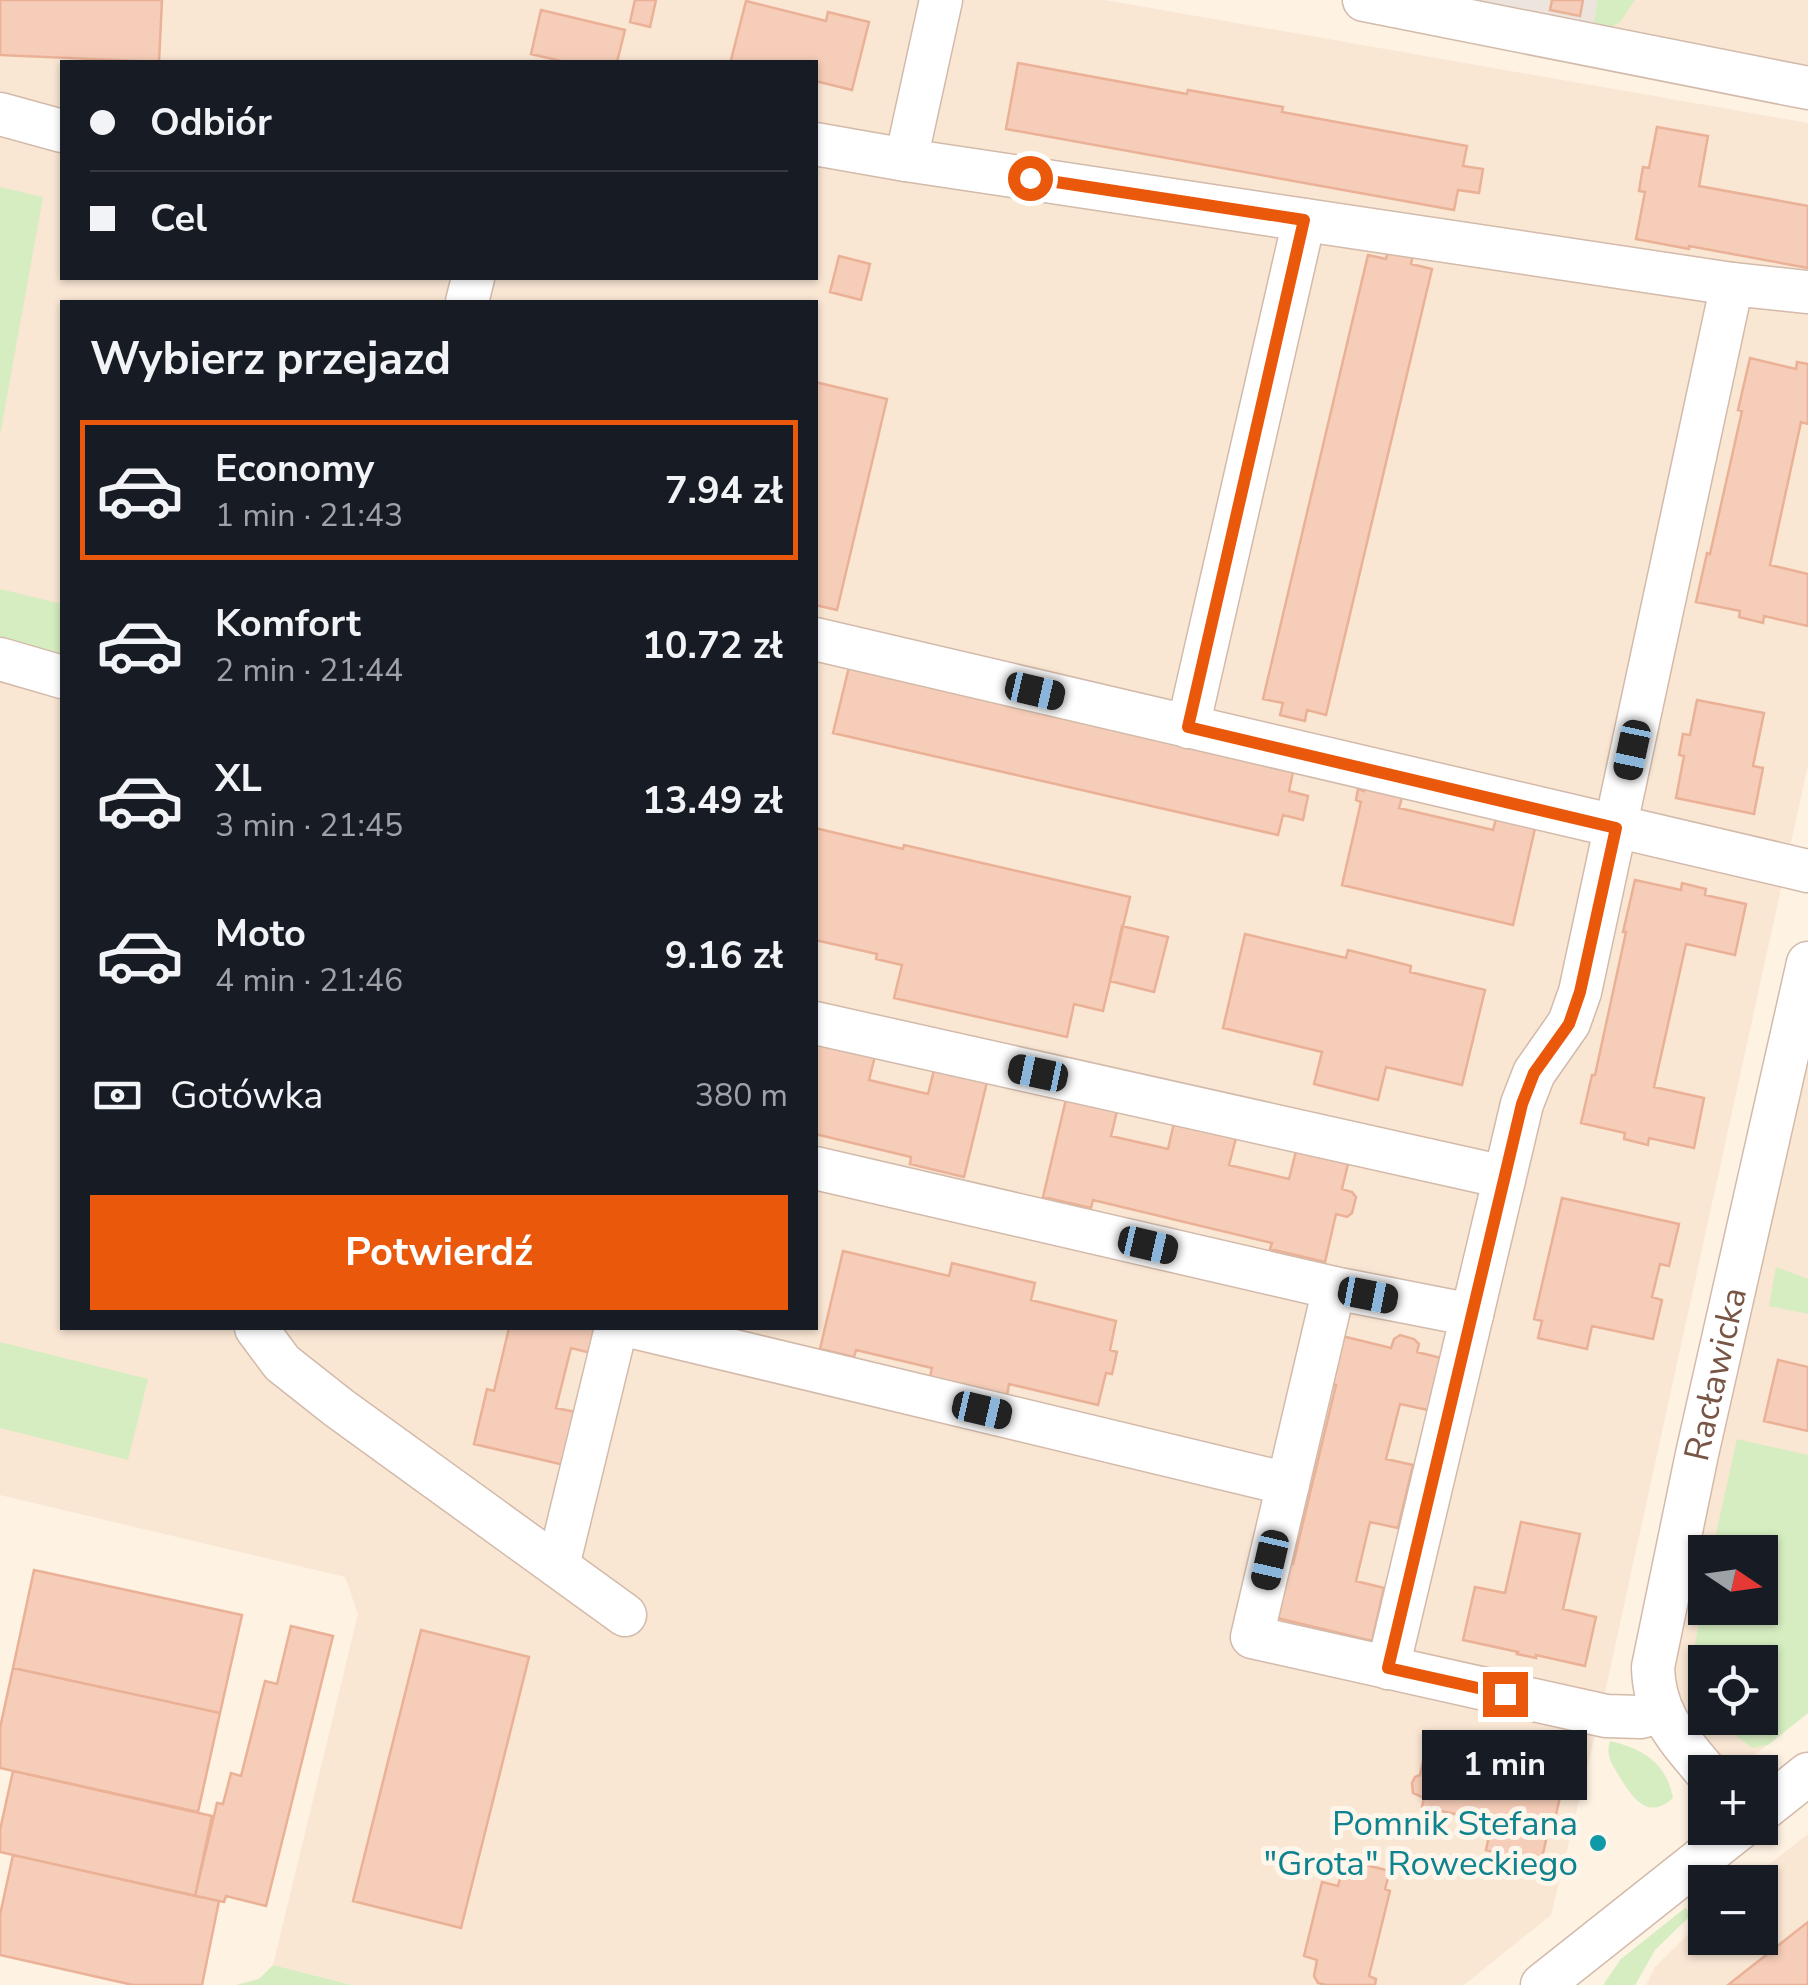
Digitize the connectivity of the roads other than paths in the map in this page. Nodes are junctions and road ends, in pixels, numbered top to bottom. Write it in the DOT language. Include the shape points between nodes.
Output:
graph roads {
  1 [pos="941,0"];
  2 [pos="1364,0"];
  3 [pos="1808,88"];
  4 [pos="0,114"];
  5 [pos="60,129"];
  6 [pos="818,145"];
  7 [pos="906,160"];
  8 [pos="1304,220"];
  9 [pos="1732,284"];
  10 [pos="1808,292"];
  11 [pos="818,640"];
  12 [pos="0,659"];
  13 [pos="60,676"];
  14 [pos="1188,727"];
  15 [pos="1616,828"];
  16 [pos="1808,871"];
  17 [pos="1808,963"];
  18 [pos="818,1024"];
  19 [pos="818,1169"];
  20 [pos="1504,1177"];
  21 [pos="1334,1288"];
  22 [pos="1472,1315"];
  23 [pos="257,1330"];
  24 [pos="616,1330"];
  25 [pos="646,1330"];
  26 [pos="1288,1484"];
  27 [pos="558,1566"];
  28 [pos="625,1614"];
  29 [pos="1388,1668"];
  30 [pos="1661,1712"];
  31 [pos="1692,1755"];
  32 [pos="1808,1774"];
  33 [pos="1778,1798"];
  34 [pos="1718,1845"];
  35 [pos="1617,1924"];
  36 [pos="1542,1985"];
  37 [pos="1584,1985"];
  1 -- 7 [label="street"];
  2 -- 3 [label="street"];
  4 -- 5 [label="street"];
  6 -- 7 [label="street"];
  7 -- 8 [label="street"];
  8 -- 9 [label="street"];
  8 -- 14 [label="street"];
  9 -- 10 [label="street"];
  9 -- 15 [label="street"];
  11 -- 14 [label="street"];
  12 -- 13 [label="street"];
  14 -- 15 [label="street"];
  15 -- 16 [label="street"];
  15 -- 20 [label="street" via="1580,992 1569,1024 1534,1073"];
  17 -- 30 [label="street, Racławicka" via="1655,1651 1653,1682"];
  18 -- 20 [label="street"];
  19 -- 21 [label="street"];
  20 -- 22 [label="street"];
  21 -- 22 [label="street"];
  21 -- 26 [label="street"];
  22 -- 29 [label="street"];
  23 -- 27 [label="street" via="282,1363 339,1408"];
  24 -- 27 [label="street"];
  25 -- 26 [label="street"];
  26 -- 29 [label="street" via="1252,1637"];
  27 -- 28 [label="street"];
  29 -- 30 [label="street" via="1606,1716"];
  30 -- 31 [label="street, Racławicka"];
  32 -- 33 [label="street"];
  34 -- 35 [label="street"];
  35 -- 36 [label="street"];
  35 -- 37 [label="street"];
}
